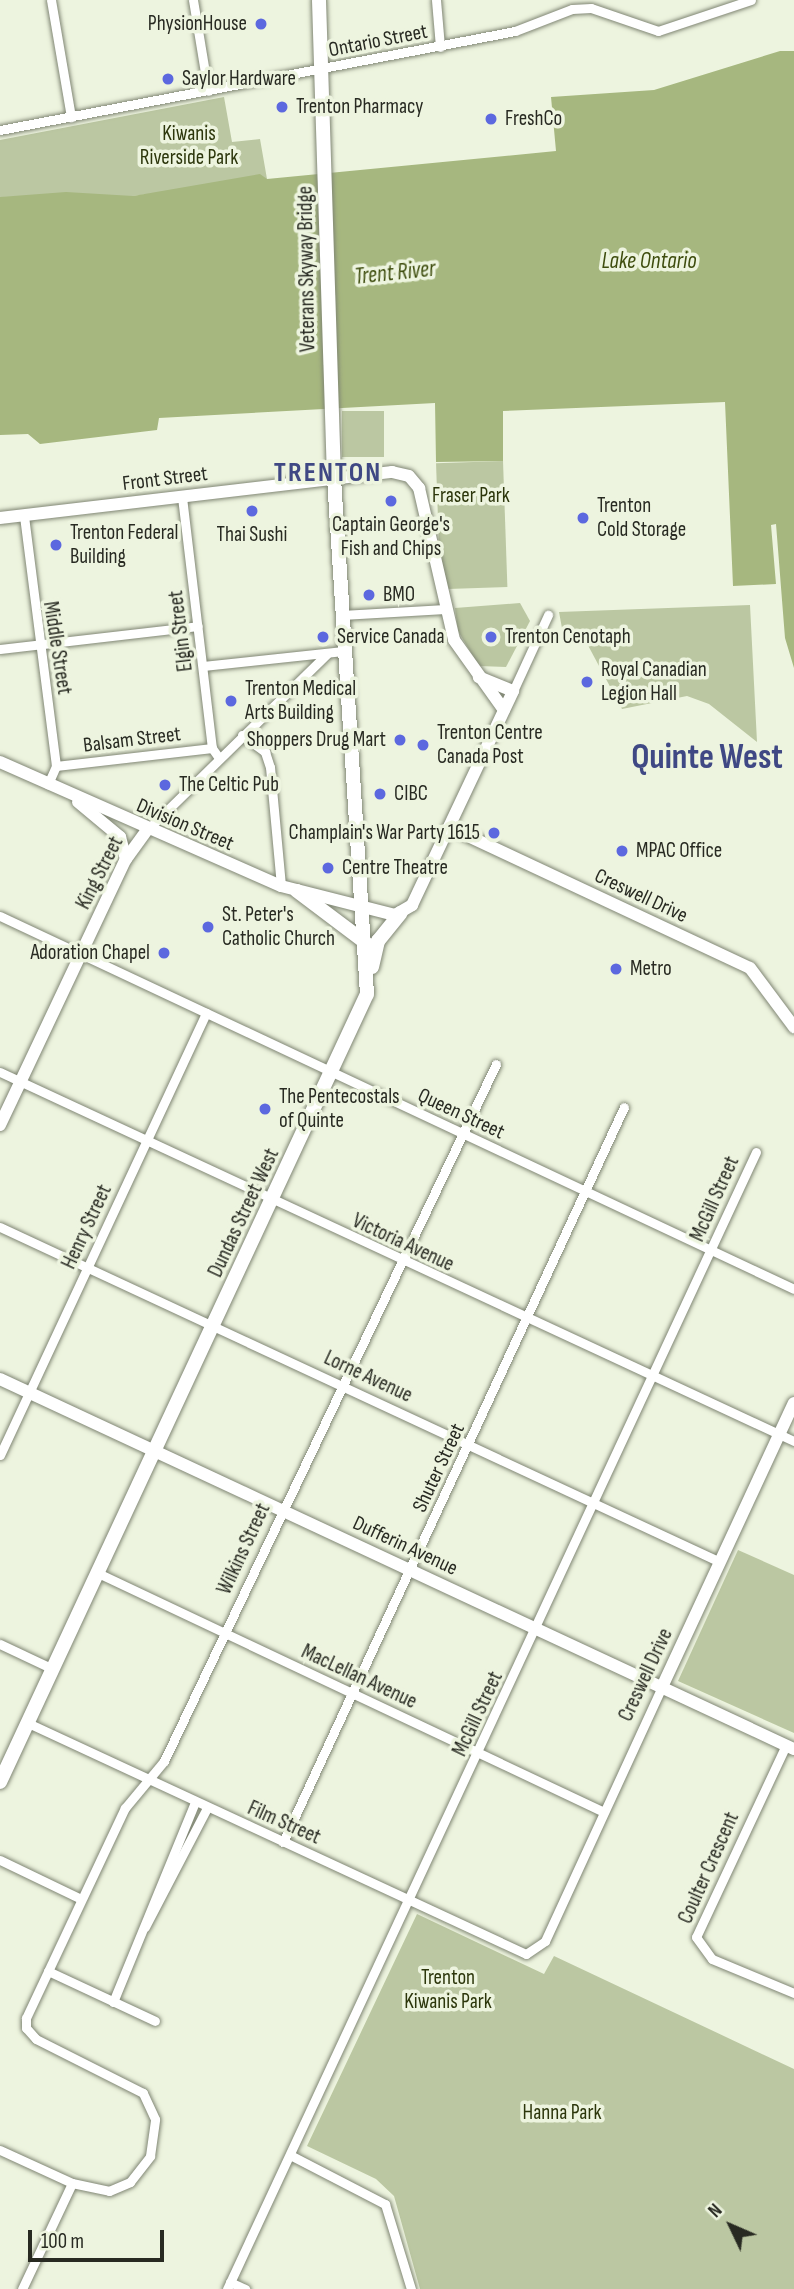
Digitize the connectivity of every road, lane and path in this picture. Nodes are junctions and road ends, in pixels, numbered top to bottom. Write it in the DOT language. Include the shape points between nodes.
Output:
graph roads {
  1 [pos="51,0"];
  2 [pos="193,0"];
  3 [pos="319,0"];
  4 [pos="436,0"];
  5 [pos="751,0"];
  6 [pos="440,47"];
  7 [pos="323,70"];
  8 [pos="208,91"];
  9 [pos="71,117"];
  10 [pos="0,130"];
  11 [pos="332,418"];
  12 [pos="334,478"];
  13 [pos="183,497"];
  14 [pos="24,516"];
  15 [pos="0,518"];
  16 [pos="445,609"];
  17 [pos="342,615"];
  18 [pos="548,615"];
  19 [pos="198,626"];
  20 [pos="37,644"];
  21 [pos="0,649"];
  22 [pos="343,651"];
  23 [pos="327,654"];
  24 [pos="203,666"];
  25 [pos="479,677"];
  26 [pos="513,691"];
  27 [pos="503,710"];
  28 [pos="242,735"];
  29 [pos="212,748"];
  30 [pos="219,758"];
  31 [pos="0,762"];
  32 [pos="56,766"];
  33 [pos="48,784"];
  34 [pos="70,794"];
  35 [pos="449,827"];
  36 [pos="147,830"];
  37 [pos="126,859"];
  38 [pos="281,886"];
  39 [pos="297,891"];
  40 [pos="361,909"];
  41 [pos="401,913"];
  42 [pos="0,916"];
  43 [pos="365,942"];
  44 [pos="81,953"];
  45 [pos="368,982"];
  46 [pos="206,1013"];
  47 [pos="794,1027"];
  48 [pos="496,1064"];
  49 [pos="0,1072"];
  50 [pos="334,1074"];
  51 [pos="20,1082"];
  52 [pos="624,1107"];
  53 [pos="0,1125"];
  54 [pos="460,1133"];
  55 [pos="146,1141"];
  56 [pos="756,1152"];
  57 [pos="586,1192"];
  58 [pos="272,1202"];
  59 [pos="0,1227"];
  60 [pos="711,1252"];
  61 [pos="399,1261"];
  62 [pos="88,1267"];
  63 [pos="794,1289"];
  64 [pos="526,1318"];
  65 [pos="214,1326"];
  66 [pos="0,1379"];
  67 [pos="652,1379"];
  68 [pos="342,1384"];
  69 [pos="30,1393"];
  70 [pos="794,1404"];
  71 [pos="780,1434"];
  72 [pos="794,1441"];
  73 [pos="470,1444"];
  74 [pos="155,1452"];
  75 [pos="0,1455"];
  76 [pos="594,1503"];
  77 [pos="281,1510"];
  78 [pos="720,1562"];
  79 [pos="411,1571"];
  80 [pos="100,1574"];
  81 [pos="538,1629"];
  82 [pos="224,1634"];
  83 [pos="0,1644"];
  84 [pos="53,1670"];
  85 [pos="662,1687"];
  86 [pos="353,1693"];
  87 [pos="28,1723"];
  88 [pos="790,1747"];
  89 [pos="479,1752"];
  90 [pos="145,1778"];
  91 [pos="0,1782"];
  92 [pos="195,1802"];
  93 [pos="207,1808"];
  94 [pos="604,1812"];
  95 [pos="283,1842"];
  96 [pos="0,1860"];
  97 [pos="81,1899"];
  98 [pos="411,1900"];
  99 [pos="145,1927"];
  100 [pos="526,1954"];
  101 [pos="48,1971"];
  102 [pos="794,1993"];
  103 [pos="113,2002"];
  104 [pos="155,2021"];
  105 [pos="0,2150"];
  106 [pos="292,2155"];
  107 [pos="72,2183"];
  108 [pos="228,2285"];
  109 [pos="22,2289"];
  110 [pos="245,2289"];
  111 [pos="411,2289"];
  1 -- 9 [label="street"];
  2 -- 8 [label="street"];
  3 -- 7 [label="main road, Veterans Skyway Bridge"];
  4 -- 6 [label="street"];
  5 -- 6 [label="street, Ontario Street" via="658,31 592,8 572,9 515,31"];
  6 -- 7 [label="street, Ontario Street"];
  7 -- 8 [label="street, Ontario Street"];
  7 -- 11 [label="main road, Veterans Skyway Bridge"];
  8 -- 9 [label="street, Ontario Street"];
  9 -- 10 [label="street, Ontario Street"];
  11 -- 12 [label="main road, Dundas Street West"];
  12 -- 13 [label="street, Front Street"];
  12 -- 16 [label="street, Front Street" via="392,472 419,488"];
  12 -- 17 [label="main road, Dundas Street West"];
  13 -- 14 [label="street, Front Street"];
  13 -- 19 [label="street, Elgin Street"];
  14 -- 15 [label="street, Front Street"];
  14 -- 20 [label="street, Middle Street"];
  16 -- 17 [label="street"];
  16 -- 25 [label="street, Front Street" via="454,640"];
  17 -- 22 [label="main road, Dundas Street West"];
  18 -- 26 [label="street"];
  19 -- 20 [label="street"];
  19 -- 24 [label="street, Elgin Street"];
  20 -- 21 [label="street"];
  20 -- 32 [label="street, Middle Street"];
  22 -- 23 [label="street"];
  22 -- 40 [label="main road, Dundas Street West"];
  23 -- 24 [label="street"];
  23 -- 28 [label="street, King Street"];
  24 -- 29 [label="street, Elgin Street"];
  25 -- 26 [label="street"];
  25 -- 27 [label="street, Front Street"];
  26 -- 27 [label="street"];
  27 -- 35 [label="street"];
  28 -- 30 [label="street, King Street"];
  28 -- 38 [label="street" via="265,752 272,774"];
  29 -- 30 [label="street, Elgin Street"];
  29 -- 32 [label="street, Balsam Street"];
  30 -- 36 [label="street, King Street"];
  31 -- 33 [label="street, Division Street"];
  32 -- 33 [label="street"];
  33 -- 34 [label="street, Division Street"];
  34 -- 36 [label="street, Division Street"];
  34 -- 37 [label="street" via="120,837"];
  35 -- 41 [label="street" via="412,905"];
  35 -- 47 [label="street, Creswell Drive" via="750,968"];
  36 -- 37 [label="street, King Street"];
  36 -- 38 [label="street, Division Street"];
  37 -- 44 [label="street, King Street"];
  38 -- 39 [label="street, Division Street"];
  39 -- 40 [label="street, Division Street"];
  39 -- 43 [label="main road"];
  40 -- 41 [label="street, Division Street"];
  40 -- 43 [label="main road, Dundas Street West"];
  41 -- 45 [label="main road" via="378,941"];
  42 -- 44 [label="street, Queen Street"];
  43 -- 45 [label="main road, Dundas Street West"];
  44 -- 46 [label="street, Queen Street"];
  44 -- 51 [label="street, King Street"];
  45 -- 50 [label="main road, Dundas Street West"];
  46 -- 50 [label="street, Queen Street"];
  46 -- 55 [label="street, Henry Street"];
  48 -- 54 [label="street, Wilkins Street"];
  49 -- 51 [label="street, Victoria Avenue"];
  50 -- 54 [label="street, Queen Street"];
  50 -- 58 [label="main road, Dundas Street West"];
  51 -- 53 [label="street, King Street"];
  51 -- 55 [label="street, Victoria Avenue"];
  52 -- 57 [label="street, Shuter Street"];
  54 -- 57 [label="street, Queen Street"];
  54 -- 61 [label="street, Wilkins Street"];
  55 -- 58 [label="street, Victoria Avenue"];
  55 -- 62 [label="street, Henry Street"];
  56 -- 60 [label="street, McGill Street"];
  57 -- 60 [label="street, Queen Street"];
  57 -- 64 [label="street, Shuter Street"];
  58 -- 61 [label="street, Victoria Avenue"];
  58 -- 65 [label="main road, Dundas Street West"];
  59 -- 62 [label="street, Lorne Avenue"];
  60 -- 63 [label="street, Queen Street"];
  60 -- 67 [label="street, McGill Street"];
  61 -- 64 [label="street, Victoria Avenue"];
  61 -- 68 [label="street, Wilkins Street"];
  62 -- 65 [label="street, Lorne Avenue"];
  62 -- 69 [label="street, Henry Street"];
  64 -- 67 [label="street, Victoria Avenue"];
  64 -- 73 [label="street, Shuter Street"];
  65 -- 68 [label="street, Lorne Avenue"];
  65 -- 74 [label="main road, Dundas Street West"];
  66 -- 69 [label="street, Dufferin Avenue"];
  67 -- 71 [label="street, Victoria Avenue"];
  67 -- 76 [label="street, McGill Street"];
  68 -- 73 [label="street, Lorne Avenue"];
  68 -- 77 [label="street, Wilkins Street"];
  69 -- 74 [label="street, Dufferin Avenue"];
  69 -- 75 [label="street, Henry Street"];
  70 -- 71 [label="street, Creswell Drive"];
  71 -- 72 [label="street, Victoria Avenue"];
  71 -- 78 [label="street, Creswell Drive"];
  73 -- 76 [label="street, Lorne Avenue"];
  73 -- 79 [label="street, Shuter Street"];
  74 -- 77 [label="street, Dufferin Avenue"];
  74 -- 80 [label="main road, Dundas Street West"];
  76 -- 78 [label="street, Lorne Avenue"];
  76 -- 81 [label="street, McGill Street"];
  77 -- 79 [label="street, Dufferin Avenue"];
  77 -- 82 [label="street, Wilkins Street"];
  78 -- 85 [label="street, Creswell Drive"];
  79 -- 81 [label="street, Dufferin Avenue"];
  79 -- 86 [label="street, Shuter Street"];
  80 -- 82 [label="street, MacLellan Avenue"];
  80 -- 84 [label="main road, Dundas Street West"];
  81 -- 85 [label="street, Dufferin Avenue"];
  81 -- 89 [label="street, McGill Street"];
  82 -- 86 [label="street, MacLellan Avenue"];
  82 -- 90 [label="street, Wilkins Street" via="164,1761"];
  83 -- 84 [label="street"];
  84 -- 87 [label="main road, Dundas Street West"];
  85 -- 88 [label="street, Dufferin Avenue"];
  85 -- 94 [label="street, Creswell Drive"];
  86 -- 89 [label="street, MacLellan Avenue"];
  86 -- 95 [label="street, Shuter Street"];
  87 -- 90 [label="street, Film Street"];
  87 -- 91 [label="main road, Dundas Street West"];
  88 -- 102 [label="street, Coulter Crescent" via="696,1937 712,1959"];
  89 -- 94 [label="street, MacLellan Avenue"];
  89 -- 98 [label="street, McGill Street"];
  90 -- 92 [label="street, Film Street"];
  90 -- 97 [label="street, Wilkins Street"];
  92 -- 93 [label="street, Film Street"];
  92 -- 99 [label="street"];
  93 -- 95 [label="street, Film Street"];
  93 -- 99 [label="street"];
  94 -- 100 [label="street, Creswell Drive" via="545,1941"];
  95 -- 98 [label="street, Film Street"];
  96 -- 97 [label="street"];
  97 -- 101 [label="street, Wilkins Street"];
  98 -- 100 [label="street, Film Street"];
  98 -- 106 [label="street, McGill Street"];
  99 -- 103 [label="street"];
  101 -- 103 [label="street"];
  101 -- 107 [label="street, Wilkins Street" via="26,2018 26,2028 36,2039 128,2082 143,2093 155,2119 150,2156 130,2182 109,2191"];
  103 -- 104 [label="street"];
  105 -- 107 [label="street"];
  106 -- 108 [label="street, McGill Street"];
  106 -- 111 [label="street" via="385,2204"];
  107 -- 109 [label="street"];
  108 -- 110 [label="street"];
}
